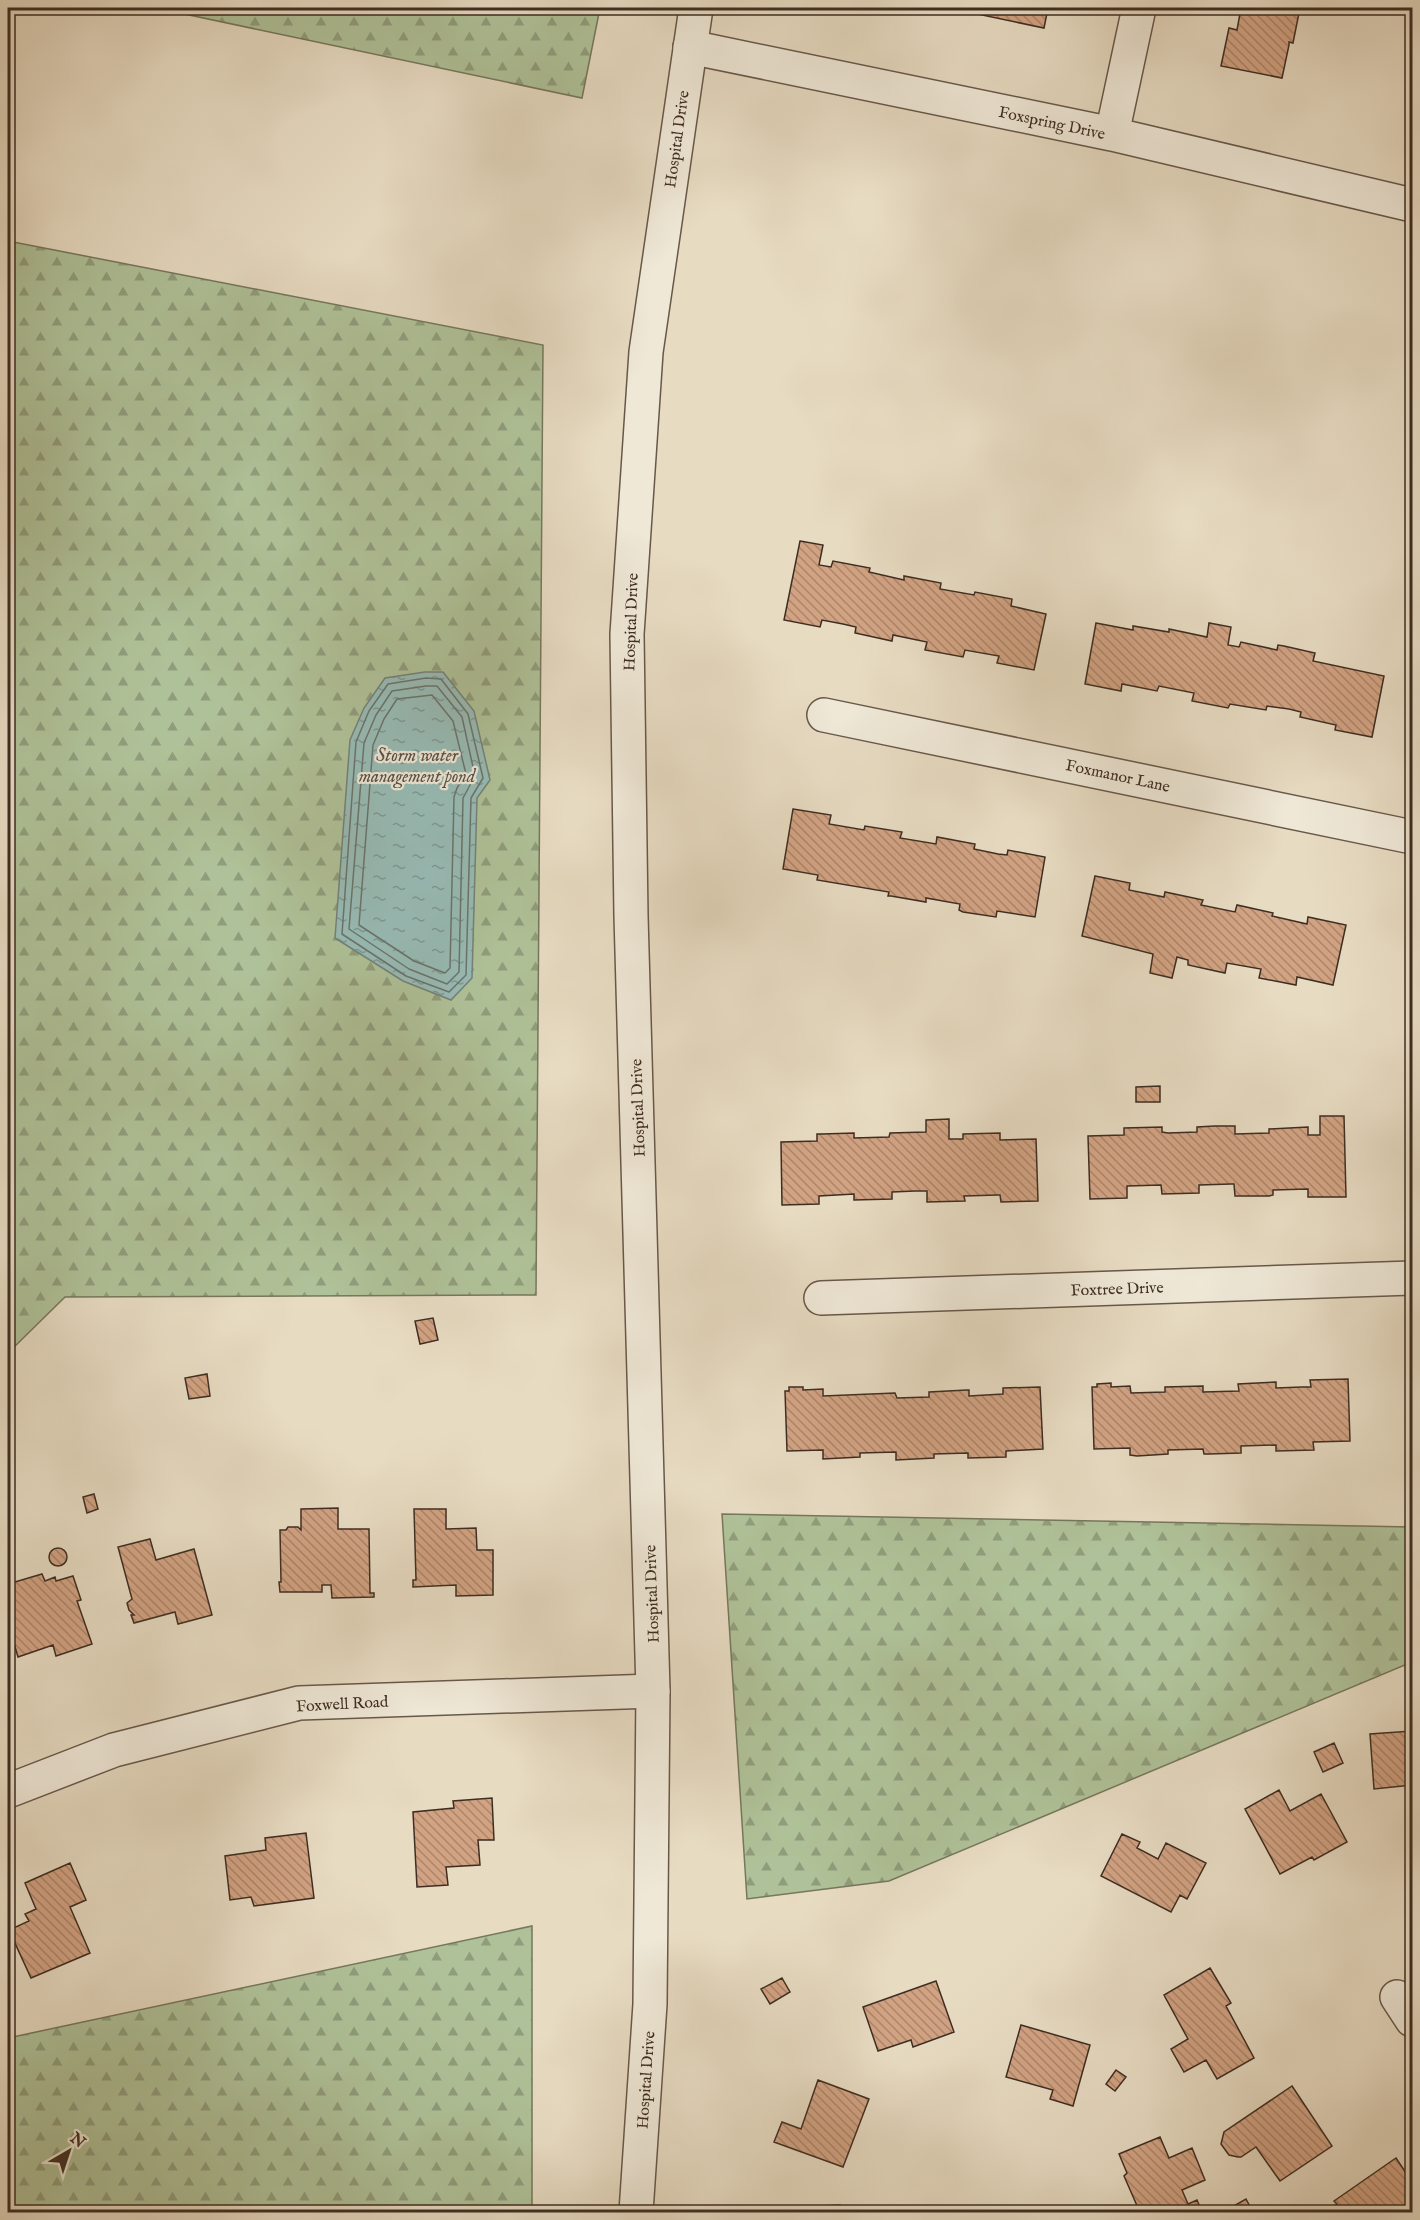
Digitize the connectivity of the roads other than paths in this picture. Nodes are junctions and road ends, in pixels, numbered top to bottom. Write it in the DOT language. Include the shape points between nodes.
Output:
graph roads {
  1 [pos="696,8"];
  2 [pos="1139,8"];
  3 [pos="690,47"];
  4 [pos="1112,134"];
  5 [pos="1413,205"];
  6 [pos="824,715"];
  7 [pos="1413,837"];
  8 [pos="1413,1278"];
  9 [pos="821,1298"];
  10 [pos="653,1691"];
  11 [pos="8,1791"];
  12 [pos="636,2212"];
  1 -- 3 [label="street, Hospital Drive"];
  2 -- 4 [label="street"];
  3 -- 4 [label="street, Foxspring Drive"];
  3 -- 10 [label="street, Hospital Drive" via="646,352 627,634"];
  4 -- 5 [label="street, Foxspring Drive"];
  6 -- 7 [label="street, Foxmanor Lane"];
  8 -- 9 [label="street, Foxtree Drive"];
  10 -- 11 [label="street, Foxwell Road" via="299,1703 114,1750"];
  10 -- 12 [label="street, Hospital Drive" via="650,2004"];
}
